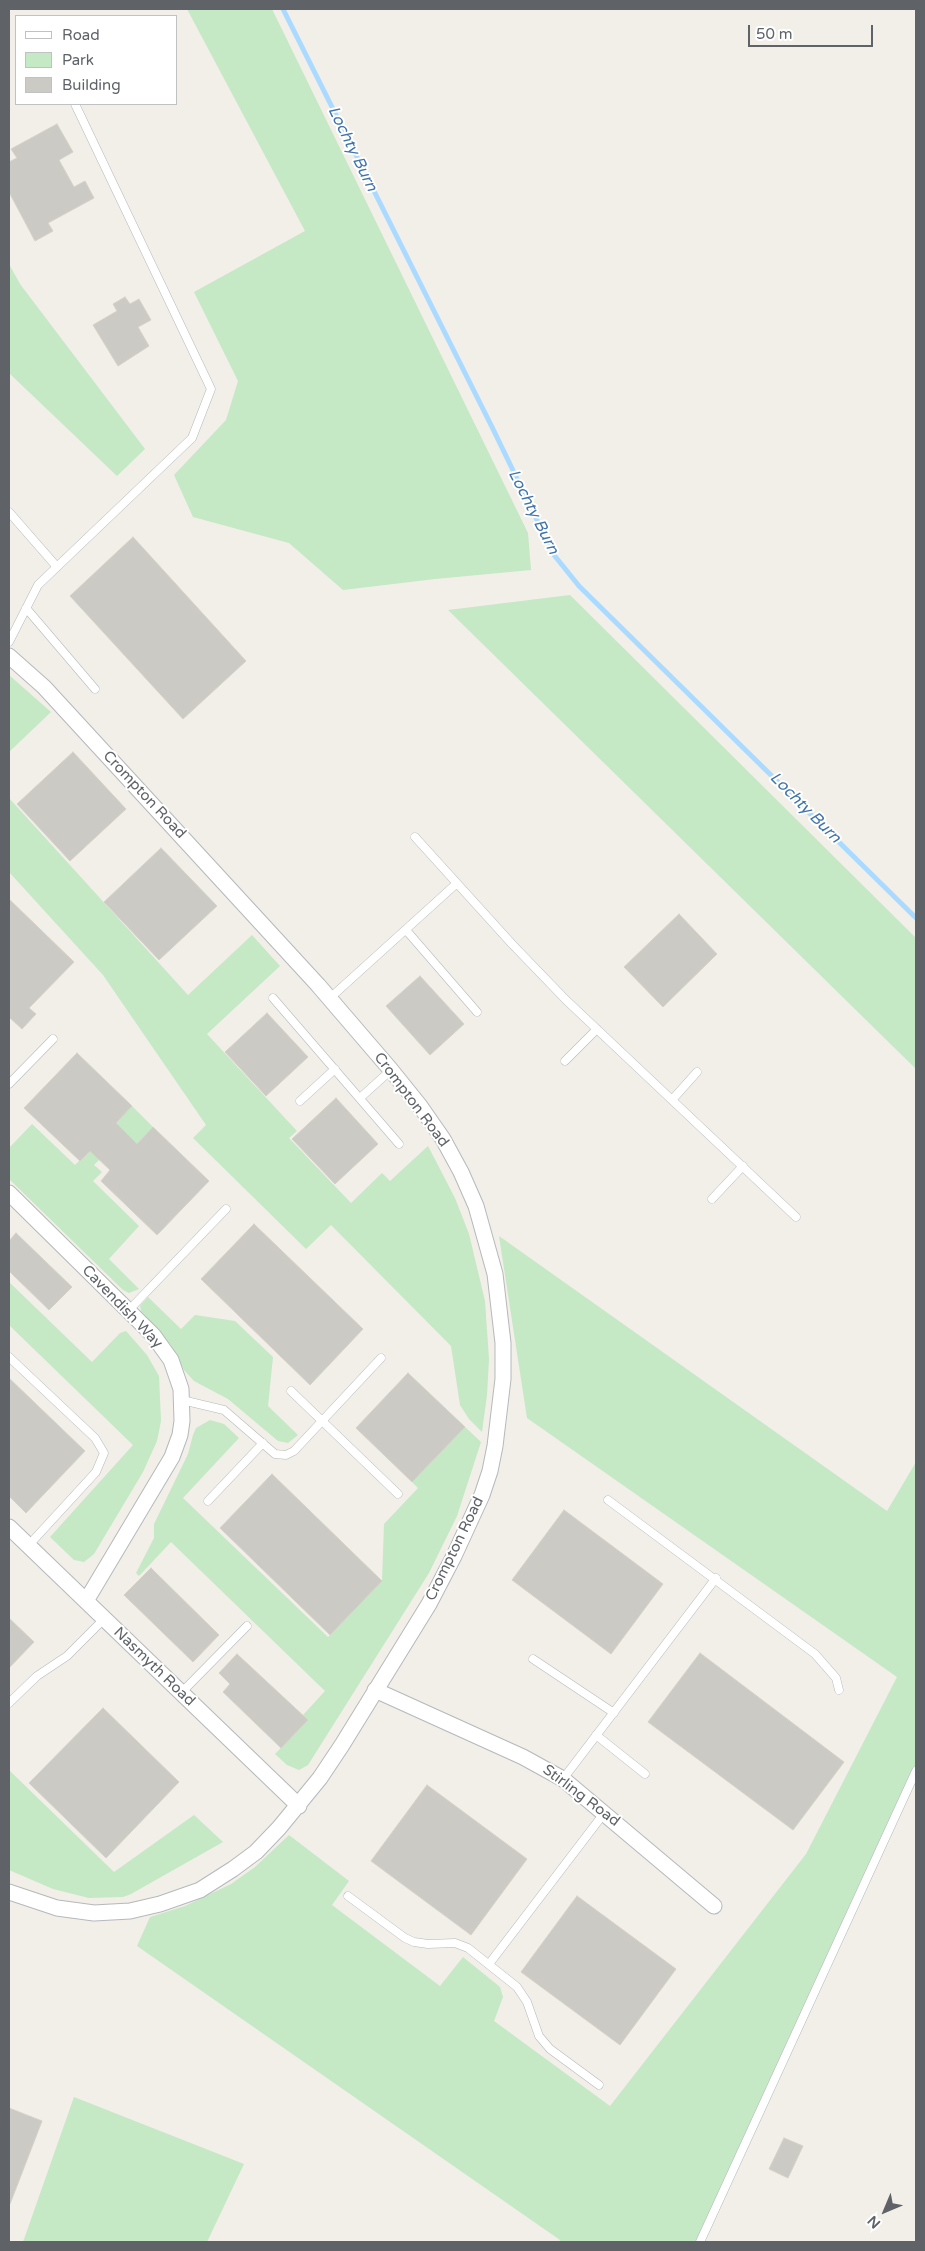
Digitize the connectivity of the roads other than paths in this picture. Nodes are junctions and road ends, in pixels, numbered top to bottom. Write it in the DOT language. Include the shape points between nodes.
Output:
graph roads {
  1 [pos="75,105"];
  2 [pos="9,512"];
  3 [pos="57,567"];
  4 [pos="26,608"];
  5 [pos="9,642"];
  6 [pos="9,656"];
  7 [pos="95,689"];
  8 [pos="415,837"];
  9 [pos="456,884"];
  10 [pos="406,930"];
  11 [pos="274,998"];
  12 [pos="330,998"];
  13 [pos="476,1012"];
  14 [pos="597,1029"];
  15 [pos="53,1039"];
  16 [pos="565,1060"];
  17 [pos="335,1069"];
  18 [pos="391,1070"];
  19 [pos="697,1072"];
  20 [pos="9,1084"];
  21 [pos="360,1098"];
  22 [pos="672,1100"];
  23 [pos="300,1101"];
  24 [pos="399,1144"];
  25 [pos="743,1166"];
  26 [pos="9,1193"];
  27 [pos="712,1199"];
  28 [pos="226,1209"];
  29 [pos="796,1217"];
  30 [pos="129,1310"];
  31 [pos="9,1357"];
  32 [pos="380,1358"];
  33 [pos="291,1391"];
  34 [pos="182,1400"];
  35 [pos="322,1421"];
  36 [pos="263,1443"];
  37 [pos="398,1494"];
  38 [pos="608,1500"];
  39 [pos="208,1501"];
  40 [pos="9,1527"];
  41 [pos="28,1546"];
  42 [pos="716,1578"];
  43 [pos="86,1601"];
  44 [pos="104,1619"];
  45 [pos="247,1626"];
  46 [pos="533,1659"];
  47 [pos="375,1690"];
  48 [pos="840,1690"];
  49 [pos="181,1693"];
  50 [pos="9,1703"];
  51 [pos="614,1713"];
  52 [pos="596,1735"];
  53 [pos="916,1771"];
  54 [pos="645,1774"];
  55 [pos="563,1779"];
  56 [pos="298,1806"];
  57 [pos="605,1812"];
  58 [pos="9,1892"];
  59 [pos="348,1896"];
  60 [pos="714,1906"];
  61 [pos="489,1964"];
  62 [pos="599,2086"];
  63 [pos="700,2242"];
  1 -- 3 [label="lane" via="211,389 192,438"];
  2 -- 3 [label="lane"];
  3 -- 4 [label="lane" via="38,586"];
  4 -- 5 [label="lane"];
  4 -- 7 [label="lane"];
  6 -- 12 [label="street, Crompton Road" via="44,687"];
  8 -- 9 [label="lane"];
  9 -- 10 [label="lane"];
  9 -- 14 [label="lane"];
  10 -- 12 [label="lane"];
  10 -- 13 [label="lane"];
  11 -- 17 [label="lane"];
  12 -- 18 [label="street, Crompton Road"];
  14 -- 16 [label="lane"];
  14 -- 22 [label="lane"];
  15 -- 20 [label="lane"];
  17 -- 21 [label="lane"];
  17 -- 23 [label="lane"];
  18 -- 21 [label="lane"];
  18 -- 47 [label="street, Crompton Road" via="443,1140 462,1172 476,1206 495,1274 503,1343 503,1379 495,1446 482,1495 433,1596"];
  19 -- 22 [label="lane"];
  21 -- 24 [label="lane"];
  22 -- 25 [label="lane"];
  25 -- 27 [label="lane"];
  25 -- 29 [label="lane"];
  26 -- 30 [label="street, Cavendish Way"];
  28 -- 30 [label="lane"];
  30 -- 34 [label="street, Cavendish Way" via="171,1360"];
  31 -- 41 [label="lane" via="95,1438 104,1453 96,1472"];
  32 -- 35 [label="lane"];
  33 -- 35 [label="lane"];
  34 -- 36 [label="lane" via="224,1410"];
  34 -- 43 [label="street, Cavendish Way" via="180,1435 172,1457"];
  35 -- 36 [label="lane" via="294,1451 286,1455 275,1454"];
  35 -- 37 [label="lane"];
  36 -- 39 [label="lane"];
  38 -- 42 [label="lane"];
  40 -- 41 [label="street, Nasmyth Road"];
  41 -- 43 [label="street, Nasmyth Road"];
  42 -- 48 [label="lane" via="815,1654 836,1678"];
  42 -- 51 [label="lane"];
  43 -- 44 [label="street, Nasmyth Road"];
  44 -- 49 [label="street, Nasmyth Road"];
  44 -- 50 [label="lane" via="67,1656 44,1670"];
  45 -- 49 [label="lane"];
  46 -- 51 [label="lane"];
  47 -- 55 [label="street, Stirling Road" via="523,1757"];
  47 -- 56 [label="street, Crompton Road" via="320,1778"];
  49 -- 56 [label="street, Nasmyth Road"];
  51 -- 52 [label="lane"];
  52 -- 54 [label="lane"];
  52 -- 55 [label="lane"];
  53 -- 63 [label="lane"];
  55 -- 57 [label="street, Stirling Road"];
  56 -- 58 [label="street, Crompton Road" via="256,1852 233,1870 200,1890 160,1904 130,1911 94,1913 57,1908"];
  57 -- 60 [label="street, Stirling Road"];
  57 -- 61 [label="lane"];
  59 -- 61 [label="lane" via="405,1938 421,1944 462,1944"];
  61 -- 62 [label="lane" via="522,1994 544,2043"];
}
